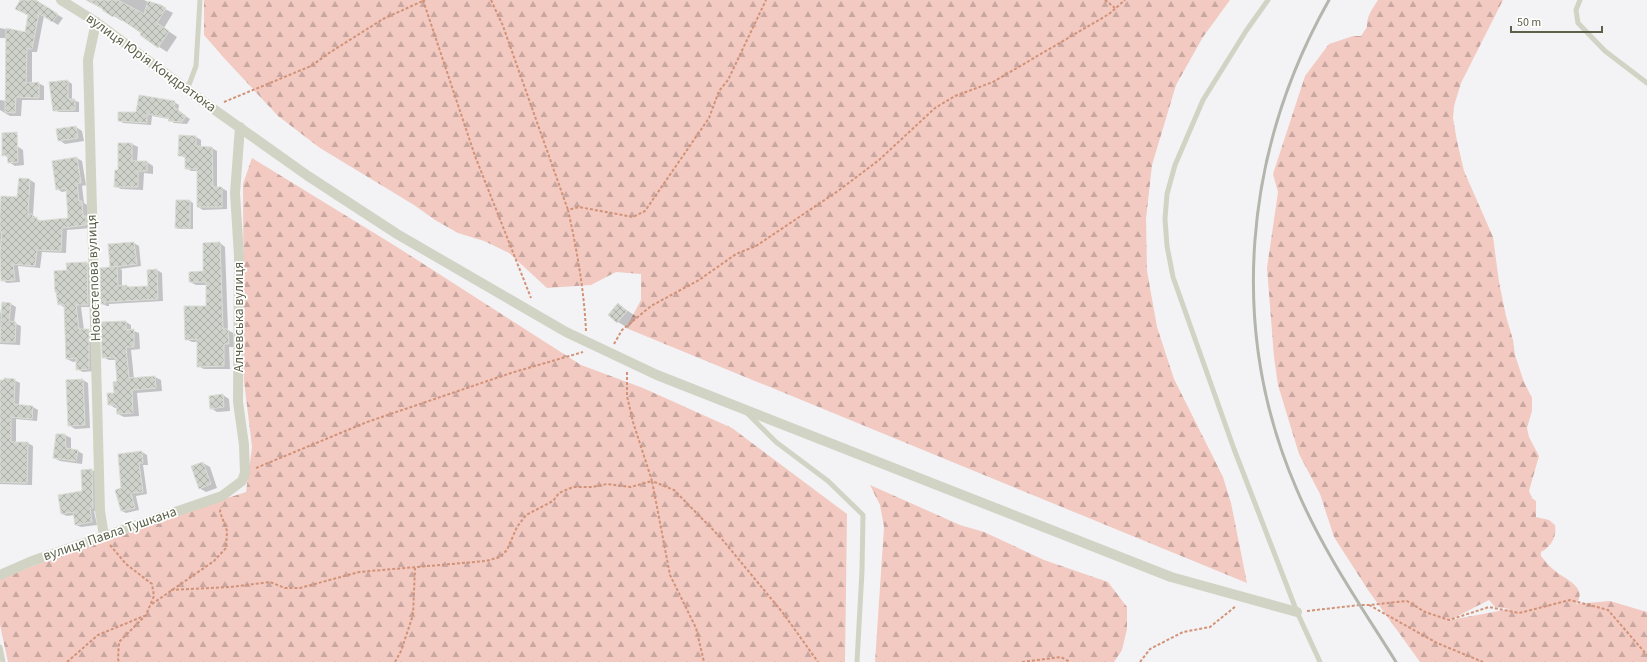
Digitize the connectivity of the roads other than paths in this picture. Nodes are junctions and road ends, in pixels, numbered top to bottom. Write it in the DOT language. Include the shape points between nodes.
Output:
graph roads {
  1 [pos="61,0"];
  2 [pos="200,0"];
  3 [pos="1268,0"];
  4 [pos="1580,0"];
  5 [pos="96,22"];
  6 [pos="1647,83"];
  7 [pos="187,90"];
  8 [pos="240,128"];
  9 [pos="744,410"];
  10 [pos="222,496"];
  11 [pos="104,536"];
  12 [pos="0,575"];
  13 [pos="1298,612"];
  14 [pos="0,646"];
  15 [pos="3,662"];
  16 [pos="857,662"];
  17 [pos="1320,662"];
  1 -- 5 [label="street, вулиця Юрія Кондратюка"];
  2 -- 7 [label="lane" via="196,66"];
  3 -- 13 [label="lane" via="1203,100 1175,165 1167,194 1165,219 1173,277 1234,449"];
  4 -- 6 [label="lane" via="1576,10 1578,23 1605,51"];
  5 -- 7 [label="street, вулиця Юрія Кондратюка"];
  5 -- 11 [label="street, Новостепова вулиця" via="88,60 100,511"];
  7 -- 8 [label="street, вулиця Юрія Кондратюка"];
  8 -- 9 [label="street, вулиця Юрія Кондратюка" via="397,234 566,332 657,375"];
  8 -- 10 [label="street, Алчевська вулиця" via="235,193 239,256 238,402 245,473 242,481"];
  9 -- 13 [label="street, вулиця Юрія Кондратюка" via="1170,577"];
  9 -- 16 [label="lane" via="776,442 828,481 864,515"];
  10 -- 11 [label="street, вулиця Павла Тушкана"];
  11 -- 12 [label="street, вулиця Павла Тушкана" via="32,560"];
  13 -- 17 [label="lane"];
  14 -- 15 [label="lane"];
}
